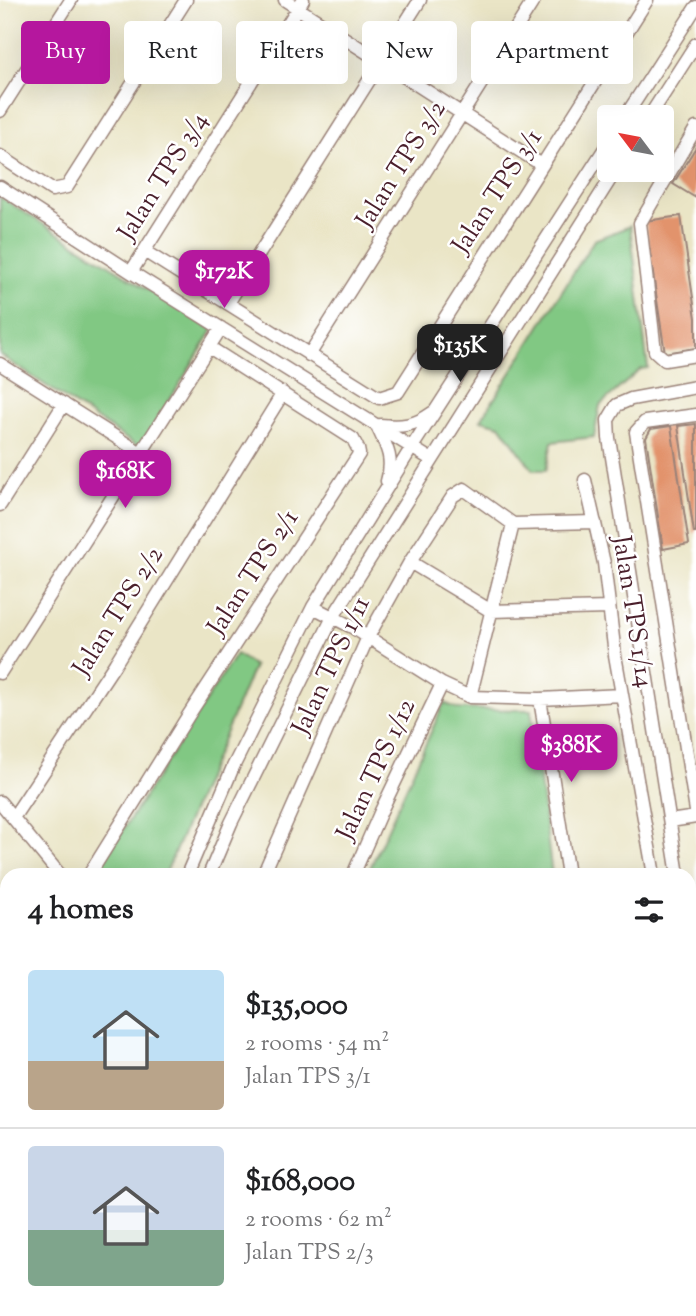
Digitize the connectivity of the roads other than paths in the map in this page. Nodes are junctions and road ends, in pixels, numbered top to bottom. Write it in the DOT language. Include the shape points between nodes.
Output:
graph roads {
  1 [pos="71,0"];
  2 [pos="186,0"];
  3 [pos="285,0"];
  4 [pos="420,0"];
  5 [pos="534,0"];
  6 [pos="647,0"];
  7 [pos="301,4"];
  8 [pos="696,7"];
  9 [pos="407,21"];
  10 [pos="696,44"];
  11 [pos="362,47"];
  12 [pos="367,84"];
  13 [pos="417,84"];
  14 [pos="633,105"];
  15 [pos="657,105"];
  16 [pos="0,111"];
  17 [pos="462,113"];
  18 [pos="696,128"];
  19 [pos="0,156"];
  20 [pos="597,161"];
  21 [pos="542,165"];
  22 [pos="608,182"];
  23 [pos="0,187"];
  24 [pos="144,251"];
  25 [pos="131,272"];
  26 [pos="228,303"];
  27 [pos="221,328"];
  28 [pos="209,347"];
  29 [pos="309,355"];
  30 [pos="696,355"];
  31 [pos="0,364"];
  32 [pos="696,387"];
  33 [pos="283,393"];
  34 [pos="64,404"];
  35 [pos="437,410"];
  36 [pos="696,415"];
  37 [pos="376,425"];
  38 [pos="412,447"];
  39 [pos="141,453"];
  40 [pos="432,460"];
  41 [pos="585,480"];
  42 [pos="381,498"];
  43 [pos="0,505"];
  44 [pos="595,522"];
  45 [pos="513,524"];
  46 [pos="410,562"];
  47 [pos="341,604"];
  48 [pos="313,607"];
  49 [pos="609,608"];
  50 [pos="491,611"];
  51 [pos="333,617"];
  52 [pos="352,627"];
  53 [pos="368,637"];
  54 [pos="322,639"];
  55 [pos="0,673"];
  56 [pos="442,684"];
  57 [pos="622,695"];
  58 [pos="470,696"];
  59 [pos="540,699"];
  60 [pos="0,802"];
  61 [pos="696,811"];
  62 [pos="696,817"];
  63 [pos="13,818"];
  64 [pos="670,821"];
  65 [pos="54,868"];
  66 [pos="93,868"];
  67 [pos="190,868"];
  68 [pos="212,868"];
  69 [pos="266,868"];
  70 [pos="356,868"];
  71 [pos="567,868"];
  72 [pos="653,868"];
  73 [pos="677,868"];
  1 -- 16 [label="street"];
  2 -- 19 [label="street" via="67,187 52,190"];
  3 -- 7 [label="street"];
  4 -- 9 [label="street"];
  5 -- 17 [label="street, Jalan TPS 3/2"];
  6 -- 21 [label="street, Jalan TPS 3/1"];
  7 -- 11 [label="street"];
  7 -- 24 [label="street, Jalan TPS 3/4"];
  8 -- 14 [label="street"];
  10 -- 15 [label="street"];
  12 -- 26 [label="street"];
  13 -- 17 [label="street"];
  17 -- 21 [label="street"];
  17 -- 29 [label="street, Jalan TPS 3/2"];
  18 -- 30 [label="street" via="640,223 655,351 665,360"];
  20 -- 35 [label="street"];
  21 -- 29 [label="street, Jalan TPS 3/1" via="398,392 379,398"];
  22 -- 40 [label="street"];
  23 -- 25 [label="street"];
  24 -- 25 [label="street, Jalan TPS 3/4"];
  24 -- 26 [label="street"];
  25 -- 27 [label="street"];
  26 -- 29 [label="street"];
  27 -- 28 [label="street"];
  27 -- 37 [label="street"];
  28 -- 33 [label="street, Jalan TPS 2/1"];
  28 -- 39 [label="street"];
  31 -- 34 [label="street"];
  32 -- 64 [label="street" via="631,399 617,405 608,420"];
  33 -- 63 [label="street, Jalan TPS 2/2" via="115,664"];
  33 -- 66 [label="street, Jalan TPS 2/1" via="354,439 359,454"];
  34 -- 39 [label="street"];
  34 -- 43 [label="street"];
  35 -- 37 [label="street" via="411,425"];
  35 -- 38 [label="street"];
  36 -- 61 [label="street" via="645,422 636,432"];
  37 -- 38 [label="street"];
  37 -- 42 [label="street" via="389,451 390,469"];
  38 -- 40 [label="street"];
  38 -- 42 [label="street"];
  39 -- 55 [label="street"];
  40 -- 47 [label="street"];
  41 -- 44 [label="street, Jalan TPS 1/14"];
  42 -- 48 [label="street"];
  44 -- 45 [label="street"];
  44 -- 49 [label="street, Jalan TPS 1/14"];
  45 -- 46 [label="street, Jalan TPS 1/11" via="464,489 453,496"];
  45 -- 50 [label="street"];
  46 -- 50 [label="street"];
  46 -- 53 [label="street, Jalan TPS 1/11"];
  47 -- 51 [label="street"];
  47 -- 52 [label="street"];
  48 -- 51 [label="street"];
  48 -- 67 [label="street" via="233,767"];
  49 -- 50 [label="street"];
  49 -- 57 [label="street, Jalan TPS 1/14"];
  50 -- 58 [label="street"];
  51 -- 52 [label="street"];
  51 -- 54 [label="street"];
  52 -- 53 [label="street"];
  52 -- 54 [label="street"];
  53 -- 56 [label="street"];
  53 -- 69 [label="street, Jalan TPS 1/11"];
  54 -- 68 [label="street"];
  56 -- 58 [label="street"];
  56 -- 70 [label="street, Jalan TPS 1/12"];
  57 -- 59 [label="street"];
  57 -- 72 [label="street, Jalan TPS 1/14"];
  58 -- 59 [label="street"];
  59 -- 71 [label="street"];
  60 -- 63 [label="street"];
  62 -- 64 [label="street"];
  63 -- 65 [label="street"];
  64 -- 73 [label="street"];
}
